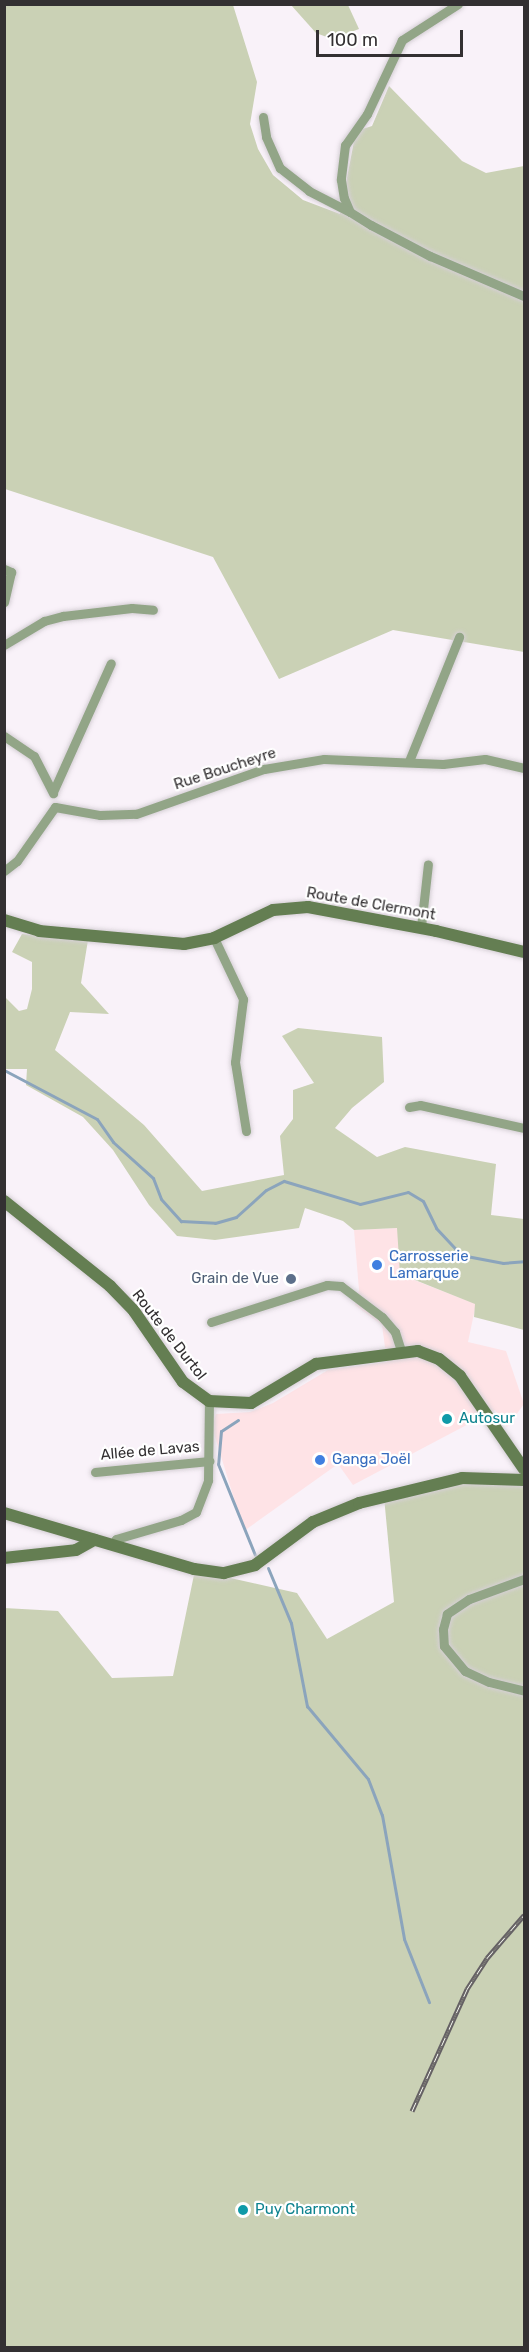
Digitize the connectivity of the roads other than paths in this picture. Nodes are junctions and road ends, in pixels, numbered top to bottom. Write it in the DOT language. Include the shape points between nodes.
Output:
graph roads {
  1 [pos="458,4"];
  2 [pos="263,117"];
  3 [pos="350,212"];
  4 [pos="525,297"];
  5 [pos="4,569"];
  6 [pos="4,602"];
  7 [pos="153,610"];
  8 [pos="459,637"];
  9 [pos="4,645"];
  10 [pos="111,663"];
  11 [pos="4,736"];
  12 [pos="409,761"];
  13 [pos="525,768"];
  14 [pos="53,792"];
  15 [pos="55,807"];
  16 [pos="428,864"];
  17 [pos="4,871"];
  18 [pos="4,920"];
  19 [pos="421,927"];
  20 [pos="214,938"];
  21 [pos="525,952"];
  22 [pos="409,1107"];
  23 [pos="525,1128"];
  24 [pos="246,1131"];
  25 [pos="4,1201"];
  26 [pos="211,1322"];
  27 [pos="401,1350"];
  28 [pos="209,1401"];
  29 [pos="209,1461"];
  30 [pos="525,1469"];
  31 [pos="94,1472"];
  32 [pos="525,1480"];
  33 [pos="4,1514"];
  34 [pos="94,1540"];
  35 [pos="112,1545"];
  36 [pos="4,1558"];
  37 [pos="525,1579"];
  38 [pos="525,1691"];
  1 -- 3 [label="street" via="402,40 367,114 345,145 341,180"];
  2 -- 3 [label="street" via="266,137 280,168 309,190"];
  3 -- 4 [label="street" via="430,256"];
  5 -- 6 [label="street" via="11,572"];
  7 -- 9 [label="street" via="132,608 63,616 44,621"];
  8 -- 12 [label="street"];
  10 -- 14 [label="street"];
  11 -- 14 [label="street" via="34,756"];
  12 -- 13 [label="street, Rue Boucheyre" via="443,764 485,759"];
  12 -- 15 [label="street, Rue Boucheyre" via="324,759 289,764 134,815 100,815"];
  14 -- 15 [label="street"];
  15 -- 17 [label="street" via="17,861"];
  16 -- 19 [label="street"];
  18 -- 20 [label="street, Route de Clermont" via="39,932 155,942 184,944"];
  19 -- 20 [label="street, Route de Clermont" via="295,906 262,913"];
  19 -- 21 [label="street, Route de Clermont"];
  20 -- 24 [label="street" via="243,999 235,1062"];
  22 -- 23 [label="street" via="420,1105"];
  25 -- 28 [label="street, Route de Durtol" via="110,1286 135,1312 183,1382"];
  26 -- 27 [label="street" via="327,1285 341,1286 382,1317"];
  27 -- 28 [label="street, Route de Durtol" via="316,1364 251,1403"];
  27 -- 30 [label="street, Route de Durtol" via="428,1354 450,1366"];
  28 -- 29 [label="street"];
  29 -- 31 [label="street, Allée de Lavas"];
  29 -- 35 [label="street" via="205,1496 196,1512 181,1521 116,1539"];
  32 -- 35 [label="street" via="462,1478 344,1508 313,1522 255,1565 234,1572 199,1570"];
  33 -- 34 [label="street"];
  34 -- 35 [label="street"];
  34 -- 36 [label="street" via="70,1552"];
  37 -- 38 [label="street" via="469,1599 447,1614 443,1629 444,1646 465,1671"];
}
